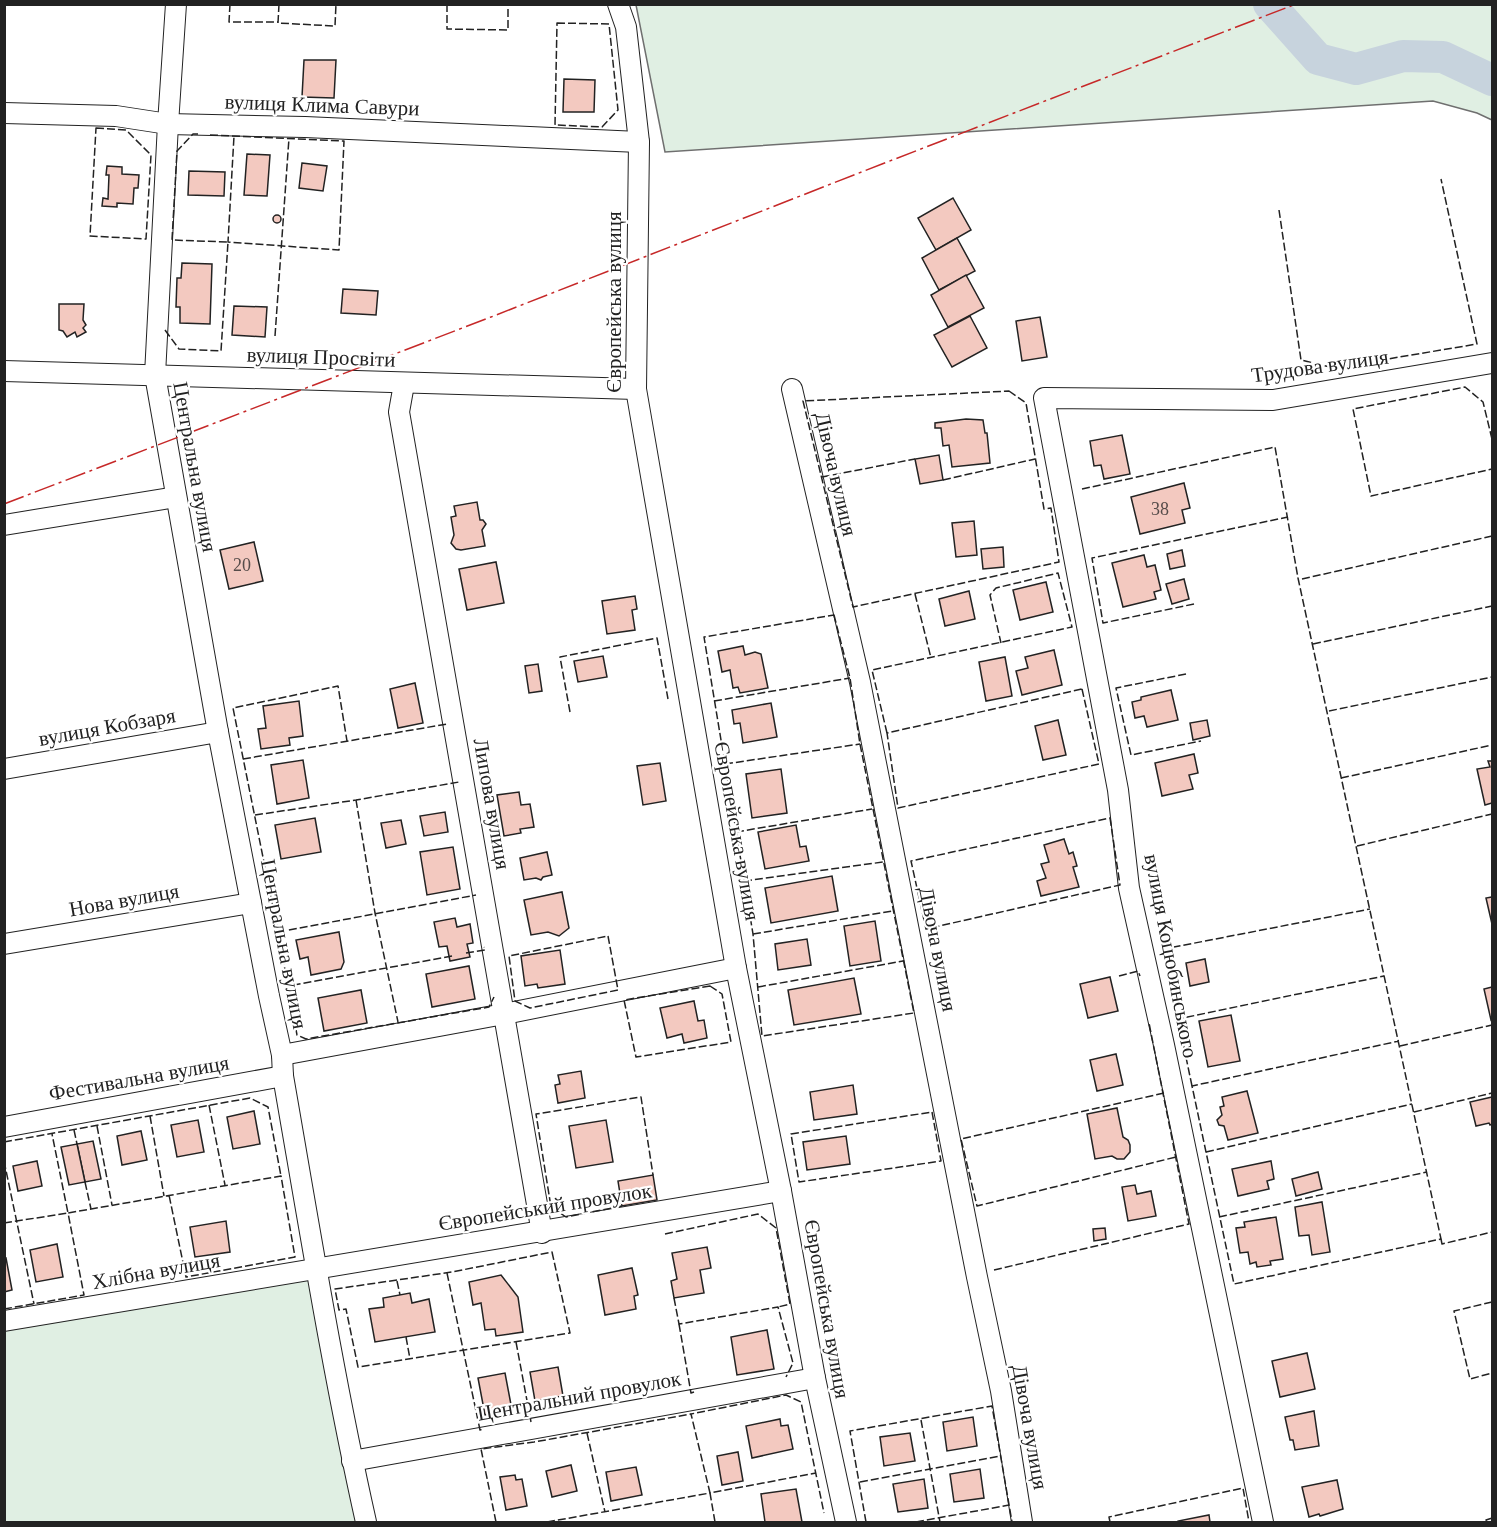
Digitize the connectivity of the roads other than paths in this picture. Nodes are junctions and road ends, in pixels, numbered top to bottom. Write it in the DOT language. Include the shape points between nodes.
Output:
graph roads {
  1 [pos="176,4"];
  2 [pos="618,4"];
  3 [pos="4,113"];
  4 [pos="168,124"];
  5 [pos="639,142"];
  6 [pos="1492,368"];
  7 [pos="4,371"];
  8 [pos="155,375"];
  9 [pos="404,384"];
  10 [pos="636,389"];
  11 [pos="792,389"];
  12 [pos="1044,398"];
  13 [pos="176,497"];
  14 [pos="4,525"];
  15 [pos="218,732"];
  16 [pos="4,769"];
  17 [pos="251,903"];
  18 [pos="4,945"];
  19 [pos="736,968"];
  20 [pos="504,1014"];
  21 [pos="282,1055"];
  22 [pos="283,1076"];
  23 [pos="4,1127"];
  24 [pos="781,1191"];
  25 [pos="542,1233"];
  26 [pos="316,1269"];
  27 [pos="4,1322"];
  28 [pos="815,1378"];
  29 [pos="352,1461"];
  30 [pos="366,1522"];
  31 [pos="846,1522"];
  32 [pos="1022,1522"];
  33 [pos="1263,1522"];
  1 -- 4 [label="street, Центральна вулиця"];
  2 -- 5 [label="street, Європейська вулиця" via="626,27"];
  3 -- 4 [label="street, вулиця Клима Савури" via="116,116"];
  4 -- 5 [label="street, вулиця Клима Савури"];
  4 -- 8 [label="street, Центральна вулиця"];
  5 -- 10 [label="street, Європейська вулиця"];
  6 -- 12 [label="street, Трудова вулиця" via="1273,400"];
  7 -- 8 [label="street, вулиця Просвіти"];
  8 -- 9 [label="street, вулиця Просвіти"];
  8 -- 13 [label="street, Центральна вулиця"];
  9 -- 10 [label="street, вулиця Просвіти"];
  9 -- 20 [label="street, Липова вулиця" via="399,412"];
  10 -- 19 [label="street, Європейська вулиця"];
  11 -- 32 [label="street, Дівоча вулиця" via="860,682 1001,1391"];
  12 -- 33 [label="street, вулиця Коцюбинського" via="1118,790 1128,888"];
  13 -- 14 [label="street"];
  13 -- 15 [label="street, Центральна вулиця"];
  15 -- 16 [label="street, вулиця Кобзаря"];
  15 -- 17 [label="street, Центральна вулиця"];
  17 -- 18 [label="street, Нова вулиця"];
  17 -- 21 [label="street, Центральна вулиця"];
  19 -- 20 [label="street"];
  19 -- 24 [label="street, Європейська вулиця"];
  20 -- 21 [label="street"];
  20 -- 25 [label="street, Липова вулиця"];
  21 -- 22 [label="street, Центральна вулиця"];
  22 -- 23 [label="street, Фестивальна вулиця"];
  22 -- 26 [label="street, Центральна вулиця"];
  24 -- 25 [label="street, Європейський провулок"];
  24 -- 28 [label="street, Європейська вулиця"];
  25 -- 26 [label="street, Європейський провулок"];
  26 -- 27 [label="street, Хлібна вулиця"];
  26 -- 29 [label="street, Центральна вулиця"];
  28 -- 29 [label="street, Центральний провулок"];
  28 -- 31 [label="street, Європейська вулиця"];
  29 -- 30 [label="street, Центральна вулиця"];
}
